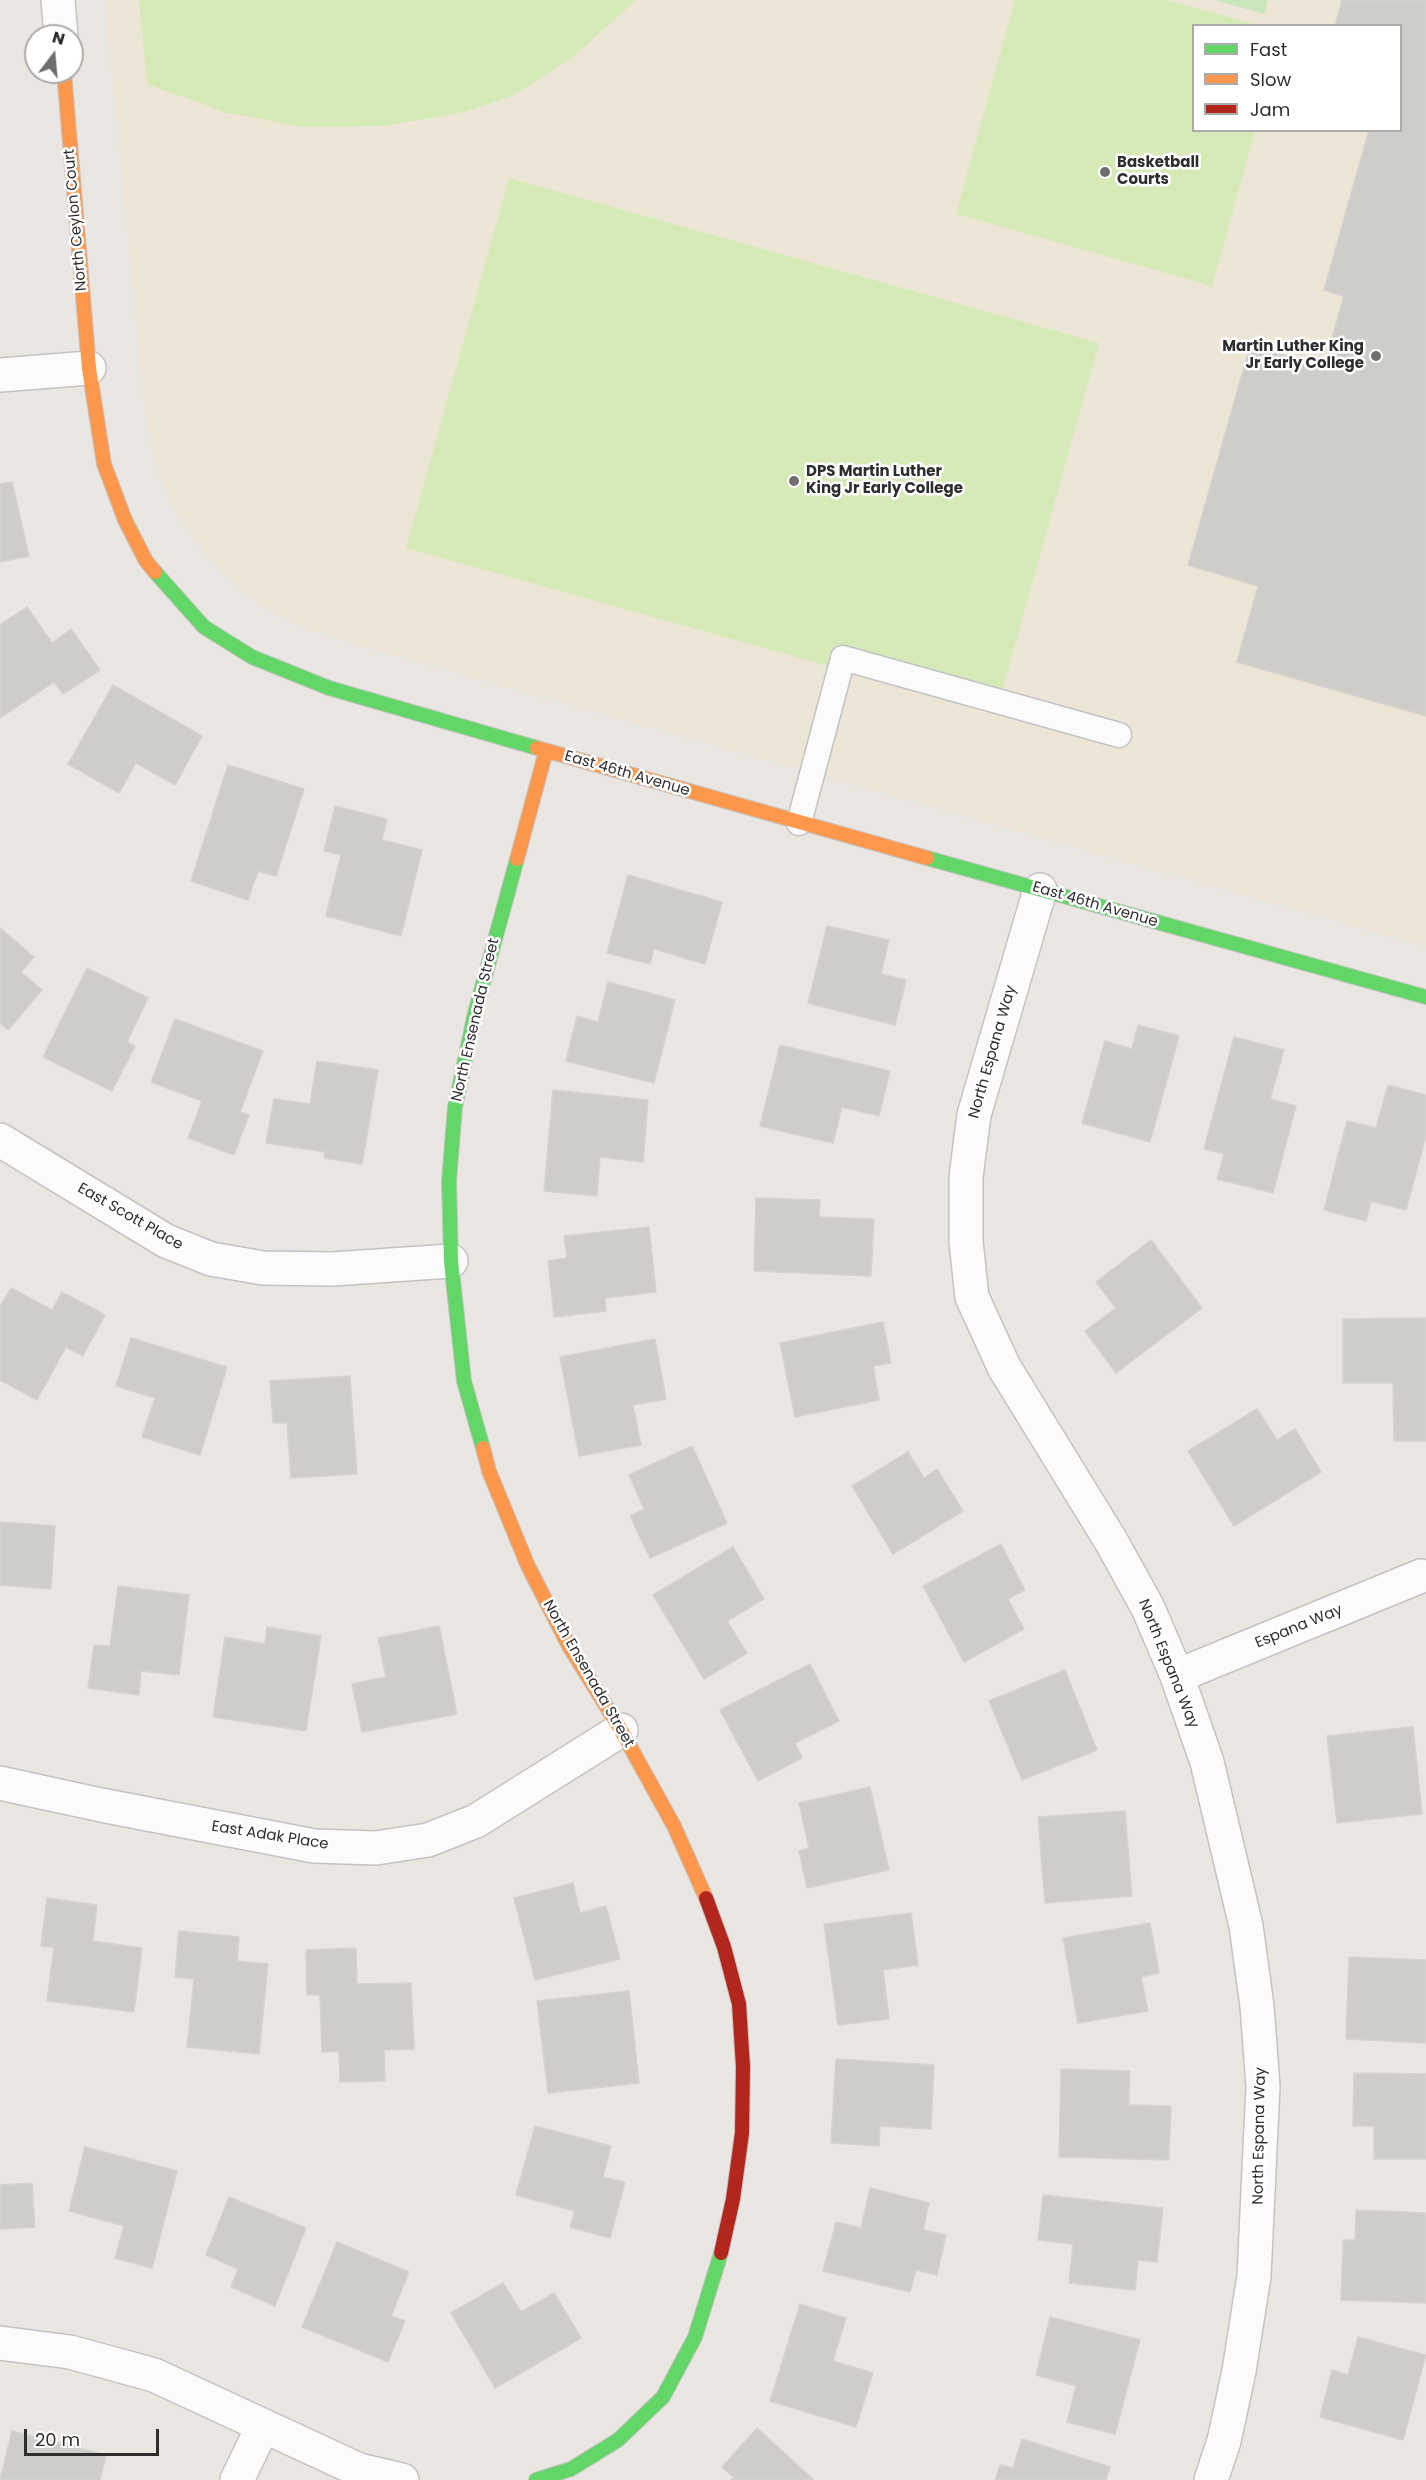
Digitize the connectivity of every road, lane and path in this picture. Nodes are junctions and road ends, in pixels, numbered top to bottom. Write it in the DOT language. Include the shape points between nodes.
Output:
graph roads {
  1 [pos="58,0"];
  2 [pos="60,24"];
  3 [pos="65,84"];
  4 [pos="89,368"];
  5 [pos="0,375"];
  6 [pos="1119,735"];
  7 [pos="546,751"];
  8 [pos="799,823"];
  9 [pos="1040,890"];
  10 [pos="1426,997"];
  11 [pos="0,1140"];
  12 [pos="451,1261"];
  13 [pos="1421,1576"];
  14 [pos="1177,1676"];
  15 [pos="621,1730"];
  16 [pos="0,1783"];
  17 [pos="0,2343"];
  18 [pos="263,2426"];
  19 [pos="237,2480"];
  20 [pos="402,2480"];
  21 [pos="536,2480"];
  22 [pos="1211,2480"];
  1 -- 2 [label="street"];
  3 -- 4 [label="street, North Ceylon Court"];
  4 -- 5 [label="street"];
  4 -- 7 [label="street, East 46th Avenue" via="104,464 125,520 146,561 204,627 252,657 329,688"];
  6 -- 8 [label="lane" via="843,658"];
  7 -- 8 [label="street, East 46th Avenue"];
  7 -- 12 [label="street, North Ensenada Street" via="475,1014 455,1107 449,1181"];
  8 -- 9 [label="street, East 46th Avenue"];
  9 -- 10 [label="street, East 46th Avenue"];
  9 -- 14 [label="street, North Espana Way" via="974,1115 966,1188 972,1297 1005,1367 1137,1589"];
  11 -- 12 [label="street, East Scott Place" via="166,1241 211,1259 263,1268 332,1269"];
  12 -- 15 [label="street, North Ensenada Street" via="464,1381 489,1471 528,1566 569,1647"];
  13 -- 14 [label="street, Espana Way"];
  14 -- 22 [label="street, North Espana Way" via="1207,1762 1246,1926 1263,2086 1254,2276 1239,2371"];
  15 -- 16 [label="street, East Adak Place" via="476,1821 428,1840 376,1848 314,1846"];
  15 -- 21 [label="street, North Ensenada Street" via="674,1826 724,1947 739,2004 742,2133 717,2270 695,2337 663,2397 618,2440 571,2469"];
  17 -- 18 [label="street" via="70,2352 154,2375"];
  18 -- 19 [label="street"];
  18 -- 20 [label="street" via="359,2470"];
}
